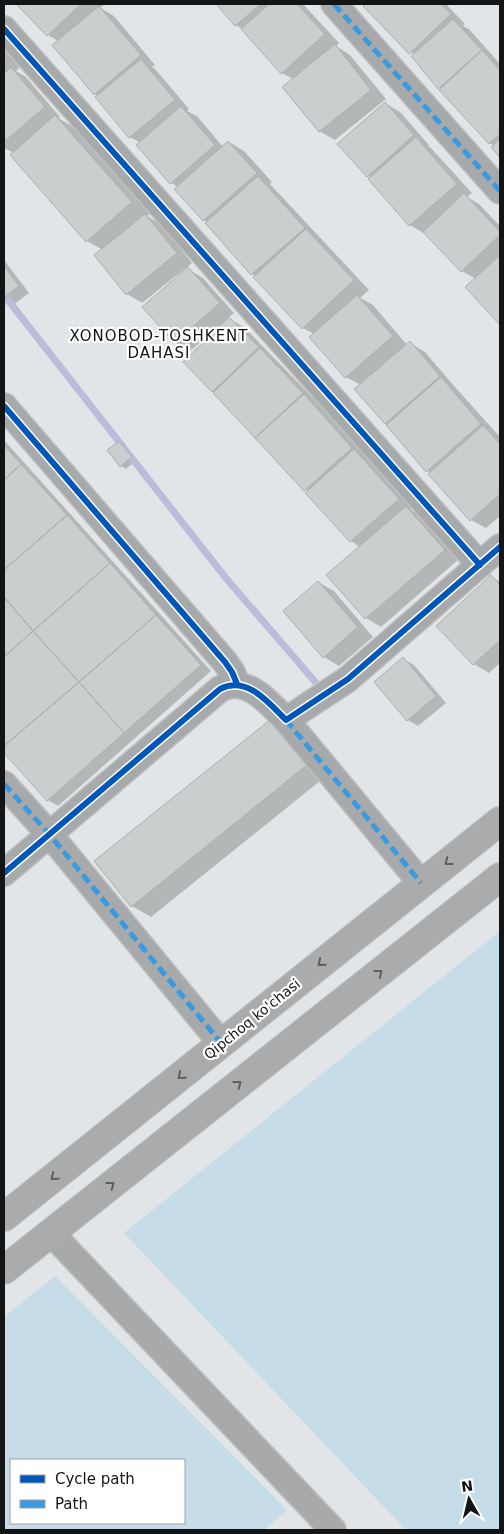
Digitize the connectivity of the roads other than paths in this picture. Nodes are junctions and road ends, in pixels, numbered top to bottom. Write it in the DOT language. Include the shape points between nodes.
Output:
graph roads {
  1 [pos="334,4"];
  2 [pos="4,29"];
  3 [pos="500,191"];
  4 [pos="4,406"];
  5 [pos="500,547"];
  6 [pos="480,565"];
  7 [pos="237,684"];
  8 [pos="286,720"];
  9 [pos="4,784"];
  10 [pos="490,829"];
  11 [pos="50,835"];
  12 [pos="500,871"];
  13 [pos="4,873"];
  14 [pos="500,877"];
  15 [pos="421,883"];
  16 [pos="221,1043"];
  17 [pos="4,1217"];
  18 [pos="51,1232"];
  19 [pos="4,1270"];
  20 [pos="333,1530"];
  1 -- 3 [label="street"];
  2 -- 6 [label="street"];
  4 -- 7 [label="street" via="225,662"];
  5 -- 6 [label="street"];
  6 -- 8 [label="street" via="348,679"];
  7 -- 8 [label="street" via="253,690"];
  7 -- 11 [label="street" via="220,689"];
  8 -- 15 [label="street"];
  9 -- 11 [label="street"];
  10 -- 12 [label="main road" via="476,851 481,864"];
  10 -- 15 [label="main road, Qipchoq ko'chasi, one-way"];
  11 -- 13 [label="street"];
  11 -- 16 [label="street"];
  18 -- 14 [label="main road, one-way"];
  15 -- 16 [label="main road, Qipchoq ko'chasi, one-way"];
  16 -- 17 [label="main road, Qipchoq ko'chasi, one-way"];
  18 -- 19 [label="main road"];
  18 -- 20 [label="street"];
}
